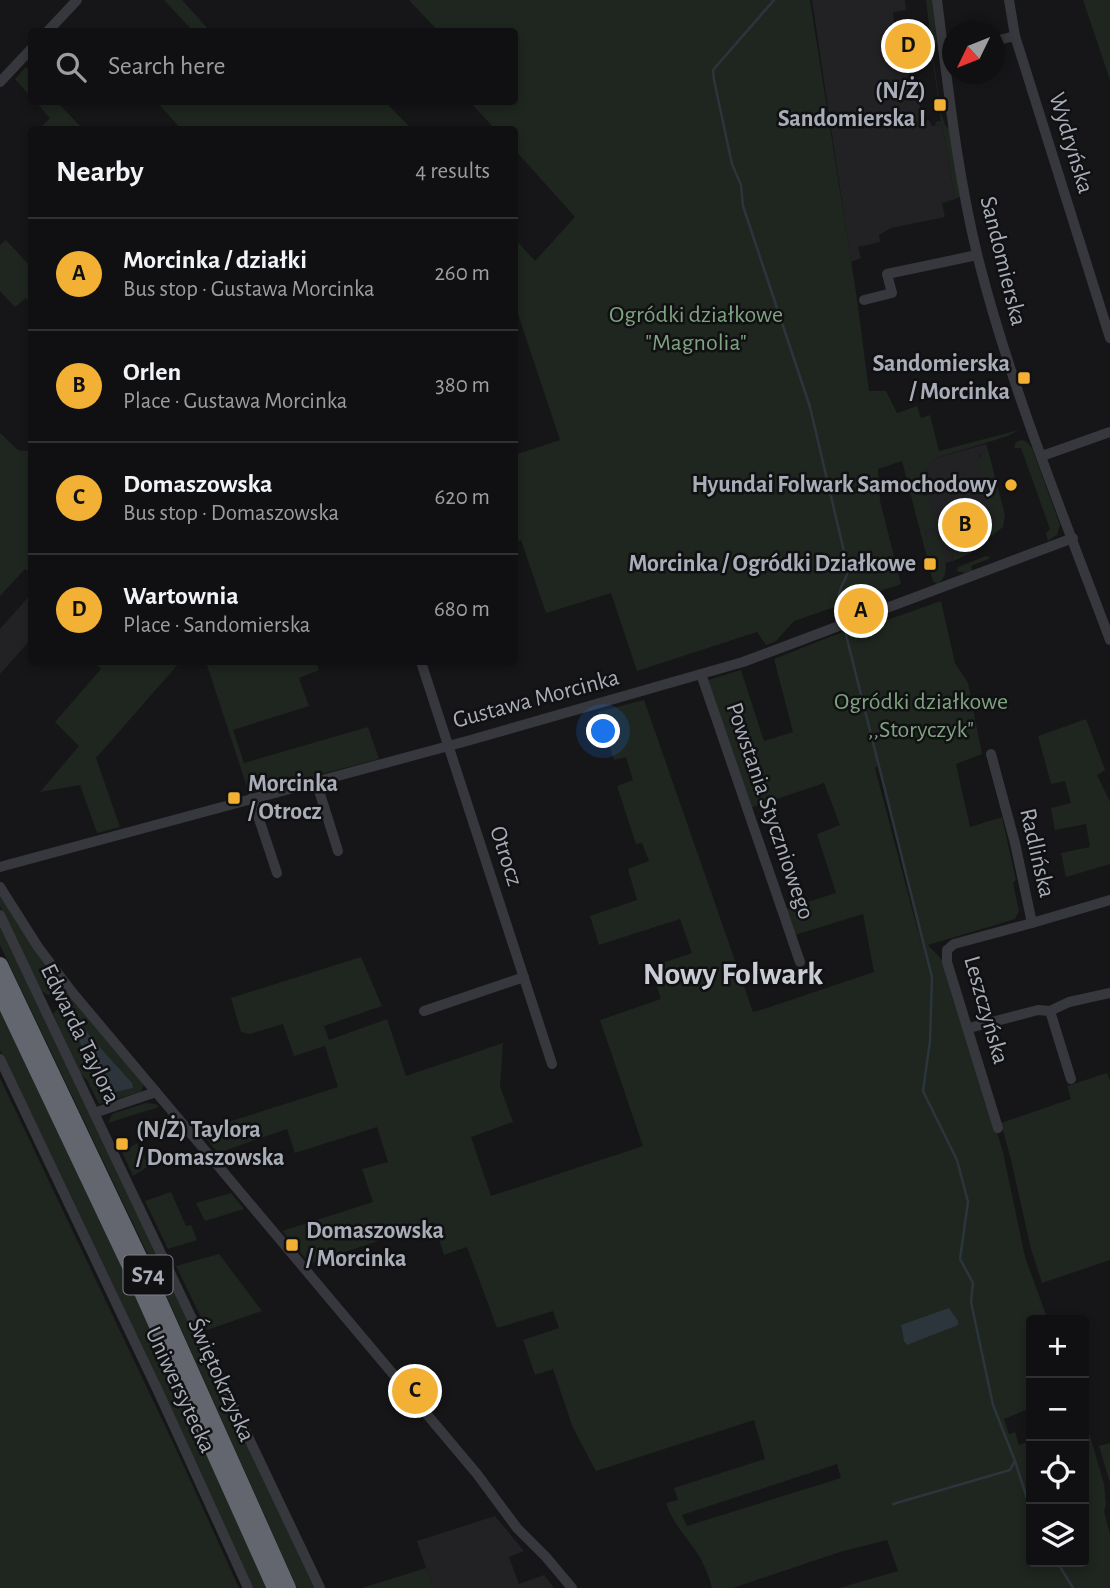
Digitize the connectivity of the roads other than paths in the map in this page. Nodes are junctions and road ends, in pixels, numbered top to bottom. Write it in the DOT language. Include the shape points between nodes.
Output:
graph roads {
  1 [pos="77,0"];
  2 [pos="937,0"];
  3 [pos="1009,0"];
  4 [pos="942,25"];
  5 [pos="51,28"];
  6 [pos="1015,36"];
  7 [pos="1005,38"];
  8 [pos="28,52"];
  9 [pos="0,82"];
  10 [pos="951,84"];
  11 [pos="977,255"];
  12 [pos="864,300"];
  13 [pos="1110,338"];
  14 [pos="1110,432"];
  15 [pos="1042,456"];
  16 [pos="1073,538"];
  17 [pos="1110,640"];
  18 [pos="422,665"];
  19 [pos="701,674"];
  20 [pos="449,745"];
  21 [pos="991,754"];
  22 [pos="316,781"];
  23 [pos="252,798"];
  24 [pos="338,851"];
  25 [pos="0,866"];
  26 [pos="276,873"];
  27 [pos="0,887"];
  28 [pos="1110,900"];
  29 [pos="0,915"];
  30 [pos="1032,923"];
  31 [pos="800,962"];
  32 [pos="0,965"];
  33 [pos="524,977"];
  34 [pos="0,992"];
  35 [pos="1110,993"];
  36 [pos="424,1011"];
  37 [pos="1051,1011"];
  38 [pos="969,1028"];
  39 [pos="0,1059"];
  40 [pos="552,1064"];
  41 [pos="1071,1079"];
  42 [pos="156,1092"];
  43 [pos="94,1113"];
  44 [pos="998,1128"];
  45 [pos="248,1588"];
  46 [pos="275,1588"];
  47 [pos="288,1588"];
  48 [pos="320,1588"];
  49 [pos="572,1588"];
  1 -- 5 [label="street"];
  2 -- 4 [label="street, Sandomierska"];
  3 -- 6 [label="street, Wydryńska"];
  6 -- 7 [label="street"];
  6 -- 13 [label="street, Wydryńska"];
  8 -- 9 [label="street"];
  10 -- 11 [label="street, Sandomierska" via="960,170"];
  11 -- 12 [label="street" via="887,274 892,293"];
  11 -- 15 [label="street, Sandomierska"];
  14 -- 15 [label="street"];
  15 -- 16 [label="street, Sandomierska"];
  16 -- 17 [label="street, Sandomierska"];
  16 -- 19 [label="street, Gustawa Morcinka"];
  18 -- 20 [label="street, Otrocz"];
  19 -- 20 [label="street, Gustawa Morcinka"];
  19 -- 31 [label="street, Powstania Styczniowego"];
  20 -- 22 [label="street, Gustawa Morcinka"];
  20 -- 33 [label="street, Otrocz"];
  21 -- 30 [label="street, Radlińska"];
  22 -- 23 [label="street, Gustawa Morcinka"];
  22 -- 24 [label="street"];
  23 -- 25 [label="street, Gustawa Morcinka"];
  23 -- 26 [label="street"];
  27 -- 42 [label="street" via="54,969"];
  28 -- 30 [label="street, Radlińska"];
  29 -- 43 [label="street, Edwarda Taylora"];
  30 -- 38 [label="street, Leszczyńska" via="954,944 947,950"];
  32 -- 47 [label="highway, Świętokrzyska / S74" via="155,1289"];
  33 -- 36 [label="street"];
  33 -- 40 [label="street, Otrocz"];
  34 -- 46 [label="highway, Świętokrzyska / S74"];
  35 -- 37 [label="street"];
  37 -- 38 [label="street" via="1038,1010"];
  37 -- 41 [label="street"];
  38 -- 44 [label="street, Leszczyńska"];
  39 -- 45 [label="street, Uniwersytecka"];
  42 -- 43 [label="street"];
  42 -- 49 [label="street" via="477,1474 512,1523"];
  43 -- 48 [label="street, Edwarda Taylora"];
}
